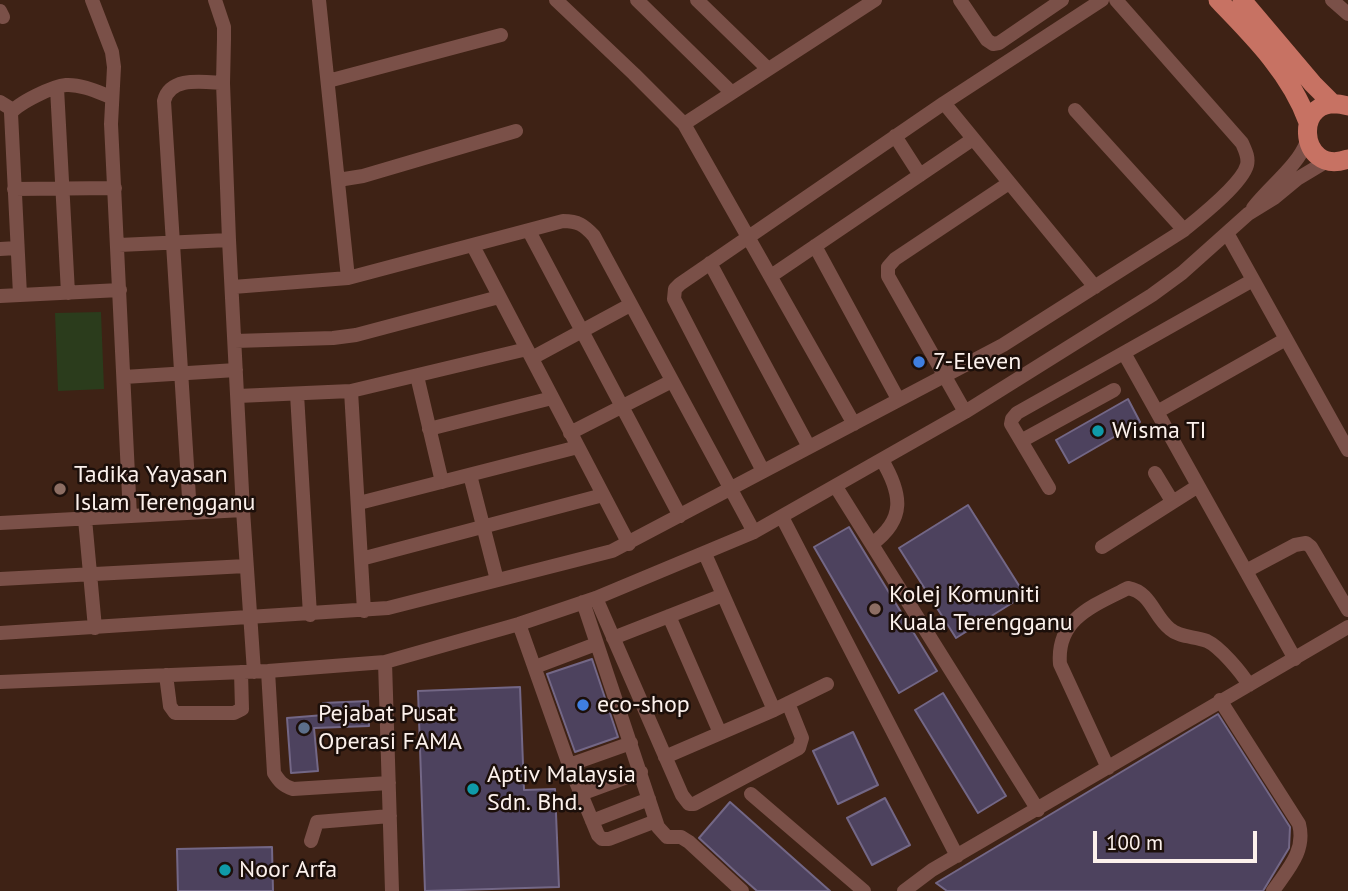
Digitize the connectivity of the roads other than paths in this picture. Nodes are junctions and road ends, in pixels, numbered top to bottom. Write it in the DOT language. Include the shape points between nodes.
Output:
graph roads {
  1 [pos="92,0"];
  2 [pos="215,0"];
  3 [pos="319,0"];
  4 [pos="556,0"];
  5 [pos="637,0"];
  6 [pos="697,0"];
  7 [pos="875,0"];
  8 [pos="960,0"];
  9 [pos="1062,0"];
  10 [pos="1102,0"];
  11 [pos="1116,0"];
  12 [pos="1218,0"];
  13 [pos="1242,0"];
  14 [pos="1332,0"];
  15 [pos="1348,14"];
  16 [pos="501,35"];
  17 [pos="767,68"];
  18 [pos="328,81"];
  19 [pos="223,83"];
  20 [pos="57,88"];
  21 [pos="731,92"];
  22 [pos="111,96"];
  23 [pos="943,103"];
  24 [pos="6,106"];
  25 [pos="1344,106"];
  26 [pos="1075,110"];
  27 [pos="684,124"];
  28 [pos="516,131"];
  29 [pos="1308,131"];
  30 [pos="895,136"];
  31 [pos="973,139"];
  32 [pos="1340,162"];
  33 [pos="920,175"];
  34 [pos="338,180"];
  35 [pos="1009,183"];
  36 [pos="115,188"];
  37 [pos="64,189"];
  38 [pos="9,193"];
  39 [pos="1248,214"];
  40 [pos="529,230"];
  41 [pos="1184,230"];
  42 [pos="1227,233"];
  43 [pos="749,237"];
  44 [pos="229,240"];
  45 [pos="173,243"];
  46 [pos="119,245"];
  47 [pos="473,246"];
  48 [pos="815,246"];
  49 [pos="0,248"];
  50 [pos="17,248"];
  51 [pos="710,263"];
  52 [pos="771,276"];
  53 [pos="348,278"];
  54 [pos="1253,280"];
  55 [pos="233,287"];
  56 [pos="1095,288"];
  57 [pos="120,290"];
  58 [pos="68,293"];
  59 [pos="20,295"];
  60 [pos="0,296"];
  61 [pos="499,296"];
  62 [pos="630,305"];
  63 [pos="582,331"];
  64 [pos="1286,339"];
  65 [pos="235,341"];
  66 [pos="1124,353"];
  67 [pos="529,354"];
  68 [pos="236,370"];
  69 [pos="180,373"];
  70 [pos="944,375"];
  71 [pos="417,376"];
  72 [pos="124,377"];
  73 [pos="672,381"];
  74 [pos="1114,390"];
  75 [pos="351,391"];
  76 [pos="297,394"];
  77 [pos="238,396"];
  78 [pos="552,398"];
  79 [pos="898,399"];
  80 [pos="622,407"];
  81 [pos="965,412"];
  82 [pos="1157,412"];
  83 [pos="854,424"];
  84 [pos="429,429"];
  85 [pos="570,433"];
  86 [pos="1021,441"];
  87 [pos="578,447"];
  88 [pos="809,447"];
  89 [pos="1348,450"];
  90 [pos="882,460"];
  91 [pos="763,471"];
  92 [pos="1155,473"];
  93 [pos="470,475"];
  94 [pos="442,482"];
  95 [pos="739,484"];
  96 [pos="1198,486"];
  97 [pos="836,487"];
  98 [pos="1049,488"];
  99 [pos="603,495"];
  100 [pos="1172,501"];
  101 [pos="359,503"];
  102 [pos="243,510"];
  103 [pos="190,513"];
  104 [pos="130,516"];
  105 [pos="680,516"];
  106 [pos="782,517"];
  107 [pos="86,519"];
  108 [pos="0,523"];
  109 [pos="483,527"];
  110 [pos="754,533"];
  111 [pos="629,544"];
  112 [pos="872,544"];
  113 [pos="1102,547"];
  114 [pos="705,554"];
  115 [pos="361,559"];
  116 [pos="246,566"];
  117 [pos="1246,571"];
  118 [pos="90,574"];
  119 [pos="0,579"];
  120 [pos="497,580"];
  121 [pos="723,595"];
  122 [pos="589,600"];
  123 [pos="1348,610"];
  124 [pos="364,611"];
  125 [pos="310,615"];
  126 [pos="669,616"];
  127 [pos="249,619"];
  128 [pos="519,624"];
  129 [pos="1348,627"];
  130 [pos="95,628"];
  131 [pos="0,633"];
  132 [pos="613,638"];
  133 [pos="596,644"];
  134 [pos="1295,659"];
  135 [pos="385,662"];
  136 [pos="535,667"];
  137 [pos="254,672"];
  138 [pos="166,675"];
  139 [pos="0,682"];
  140 [pos="827,684"];
  141 [pos="1249,685"];
  142 [pos="1220,700"];
  143 [pos="788,703"];
  144 [pos="774,710"];
  145 [pos="720,733"];
  146 [pos="631,743"];
  147 [pos="665,757"];
  148 [pos="569,765"];
  149 [pos="1108,768"];
  150 [pos="641,772"];
  151 [pos="389,783"];
  152 [pos="581,794"];
  153 [pos="751,794"];
  154 [pos="649,799"];
  155 [pos="1038,810"];
  156 [pos="390,816"];
  157 [pos="592,821"];
  158 [pos="656,821"];
  159 [pos="311,841"];
  160 [pos="950,860"];
  161 [pos="912,889"];
  162 [pos="392,891"];
  163 [pos="742,891"];
  164 [pos="864,891"];
  165 [pos="1273,891"];
  1 -- 22 [label="street" via="112,52"];
  2 -- 19 [label="street" via="224,27"];
  3 -- 18 [label="street"];
  4 -- 27 [label="street"];
  5 -- 21 [label="street"];
  6 -- 17 [label="street"];
  7 -- 17 [label="street"];
  8 -- 9 [label="street" via="993,44"];
  10 -- 23 [label="street"];
  11 -- 41 [label="street" via="1246,152 1244,173"];
  12 -- 29 [label="main road" via="1283,74 1302,104"];
  13 -- 25 [label="main road" via="1313,84"];
  14 -- 15 [label="street"];
  16 -- 18 [label="street"];
  17 -- 21 [label="street"];
  18 -- 34 [label="street"];
  19 -- 44 [label="street"];
  19 -- 45 [label="street" via="184,83 166,94"];
  20 -- 22 [label="street" via="75,86"];
  20 -- 24 [label="street"];
  20 -- 37 [label="street"];
  21 -- 27 [label="street"];
  22 -- 36 [label="street"];
  23 -- 30 [label="street"];
  23 -- 31 [label="street"];
  24 -- 38 [label="street" via="10,120"];
  25 -- 29 [label="main road" via="1321,107"];
  26 -- 41 [label="street"];
  27 -- 43 [label="street"];
  28 -- 34 [label="street"];
  29 -- 32 [label="main road" via="1311,149"];
  29 -- 39 [label="street" via="1300,155"];
  30 -- 33 [label="street"];
  30 -- 43 [label="street"];
  31 -- 33 [label="street"];
  31 -- 35 [label="street"];
  32 -- 39 [label="street" via="1297,179"];
  33 -- 48 [label="street"];
  34 -- 53 [label="street"];
  35 -- 56 [label="street"];
  35 -- 70 [label="street" via="888,267 888,276"];
  36 -- 37 [label="street"];
  36 -- 46 [label="street"];
  37 -- 38 [label="street"];
  37 -- 58 [label="street"];
  38 -- 50 [label="street"];
  39 -- 42 [label="street"];
  40 -- 47 [label="street"];
  40 -- 62 [label="street" via="563,221 585,226"];
  40 -- 63 [label="street"];
  41 -- 56 [label="street"];
  42 -- 54 [label="street"];
  42 -- 81 [label="street" via="1152,295"];
  43 -- 51 [label="street"];
  43 -- 52 [label="street"];
  44 -- 45 [label="street"];
  44 -- 55 [label="street"];
  45 -- 46 [label="street"];
  45 -- 69 [label="street"];
  46 -- 57 [label="street"];
  47 -- 53 [label="street"];
  47 -- 61 [label="street"];
  48 -- 52 [label="street"];
  48 -- 79 [label="street"];
  49 -- 50 [label="street"];
  50 -- 59 [label="street"];
  51 -- 88 [label="street"];
  51 -- 91 [label="street" via="675,289 674,299"];
  52 -- 83 [label="street"];
  53 -- 55 [label="street"];
  54 -- 64 [label="street"];
  54 -- 66 [label="street"];
  55 -- 65 [label="street"];
  56 -- 70 [label="street" via="1012,340"];
  57 -- 58 [label="street"];
  57 -- 72 [label="street"];
  58 -- 59 [label="street"];
  59 -- 60 [label="street"];
  61 -- 65 [label="street" via="356,335"];
  61 -- 67 [label="street"];
  62 -- 63 [label="street"];
  62 -- 73 [label="street"];
  63 -- 67 [label="street"];
  63 -- 80 [label="street"];
  64 -- 82 [label="street"];
  64 -- 89 [label="street"];
  65 -- 68 [label="street"];
  66 -- 82 [label="street"];
  66 -- 86 [label="street" via="1017,413 1011,424"];
  67 -- 71 [label="street"];
  67 -- 78 [label="street"];
  68 -- 69 [label="street"];
  68 -- 77 [label="street"];
  69 -- 72 [label="street"];
  69 -- 103 [label="street"];
  70 -- 79 [label="street"];
  70 -- 81 [label="street"];
  71 -- 75 [label="street"];
  71 -- 84 [label="street"];
  72 -- 104 [label="street"];
  73 -- 80 [label="street"];
  73 -- 95 [label="street"];
  74 -- 86 [label="street"];
  75 -- 76 [label="street"];
  75 -- 101 [label="street"];
  76 -- 77 [label="street"];
  76 -- 125 [label="street"];
  77 -- 102 [label="street"];
  78 -- 84 [label="street"];
  78 -- 85 [label="street"];
  79 -- 83 [label="street"];
  80 -- 85 [label="street"];
  80 -- 105 [label="street"];
  81 -- 90 [label="street"];
  82 -- 96 [label="street"];
  83 -- 88 [label="street"];
  84 -- 94 [label="street"];
  85 -- 87 [label="street"];
  86 -- 98 [label="street"];
  87 -- 93 [label="street"];
  87 -- 99 [label="street"];
  88 -- 91 [label="street"];
  90 -- 97 [label="street"];
  90 -- 112 [label="street" via="896,489 896,514 887,533"];
  91 -- 95 [label="street"];
  92 -- 100 [label="street"];
  93 -- 94 [label="street"];
  93 -- 109 [label="street"];
  94 -- 101 [label="street"];
  95 -- 105 [label="street"];
  95 -- 110 [label="street"];
  96 -- 100 [label="street"];
  96 -- 117 [label="street"];
  97 -- 106 [label="street"];
  97 -- 112 [label="street"];
  99 -- 109 [label="street"];
  99 -- 111 [label="street"];
  100 -- 113 [label="street"];
  101 -- 115 [label="street"];
  102 -- 103 [label="street"];
  102 -- 116 [label="street"];
  103 -- 104 [label="street"];
  104 -- 107 [label="street"];
  105 -- 111 [label="street"];
  106 -- 110 [label="street"];
  106 -- 160 [label="street"];
  107 -- 108 [label="street"];
  107 -- 118 [label="street"];
  109 -- 115 [label="street"];
  109 -- 120 [label="street"];
  110 -- 114 [label="street"];
  111 -- 120 [label="street"];
  112 -- 155 [label="street"];
  114 -- 121 [label="street"];
  114 -- 122 [label="street"];
  115 -- 124 [label="street"];
  116 -- 118 [label="street"];
  116 -- 127 [label="street"];
  117 -- 123 [label="street" via="1306,543"];
  117 -- 134 [label="street"];
  118 -- 119 [label="street"];
  118 -- 130 [label="street"];
  120 -- 124 [label="street"];
  121 -- 126 [label="street"];
  121 -- 144 [label="street"];
  122 -- 128 [label="street"];
  122 -- 132 [label="street"];
  122 -- 133 [label="street"];
  124 -- 125 [label="street"];
  125 -- 127 [label="street"];
  126 -- 132 [label="street"];
  126 -- 145 [label="street"];
  127 -- 130 [label="street"];
  127 -- 137 [label="street"];
  128 -- 135 [label="street"];
  128 -- 136 [label="street"];
  129 -- 134 [label="street"];
  130 -- 131 [label="street"];
  132 -- 147 [label="street"];
  133 -- 136 [label="street"];
  133 -- 146 [label="street"];
  134 -- 141 [label="street"];
  135 -- 137 [label="street"];
  135 -- 151 [label="street"];
  136 -- 148 [label="street"];
  137 -- 138 [label="street"];
  137 -- 138 [label="street" via="242,709 234,713 175,713"];
  137 -- 151 [label="street" via="274,773 286,787"];
  138 -- 139 [label="street"];
  140 -- 143 [label="street"];
  141 -- 142 [label="street"];
  141 -- 149 [label="street" via="1208,641 1172,631 1136,590 1128,588 1081,612 1063,643 1060,664"];
  142 -- 149 [label="street"];
  142 -- 165 [label="street" via="1299,824 1297,856"];
  143 -- 144 [label="street"];
  143 -- 147 [label="street" via="802,738 799,748 694,804 685,800"];
  144 -- 145 [label="street"];
  145 -- 147 [label="street"];
  146 -- 148 [label="street"];
  146 -- 150 [label="street"];
  148 -- 152 [label="street"];
  149 -- 155 [label="street"];
  150 -- 152 [label="street"];
  150 -- 154 [label="street"];
  151 -- 156 [label="street"];
  152 -- 157 [label="street"];
  153 -- 164 [label="street"];
  154 -- 157 [label="street"];
  154 -- 158 [label="street"];
  155 -- 160 [label="street"];
  156 -- 159 [label="street" via="317,822"];
  156 -- 162 [label="street"];
  157 -- 158 [label="street" via="602,839 609,839"];
  158 -- 163 [label="street" via="663,834 685,839"];
  160 -- 161 [label="street"];
}
